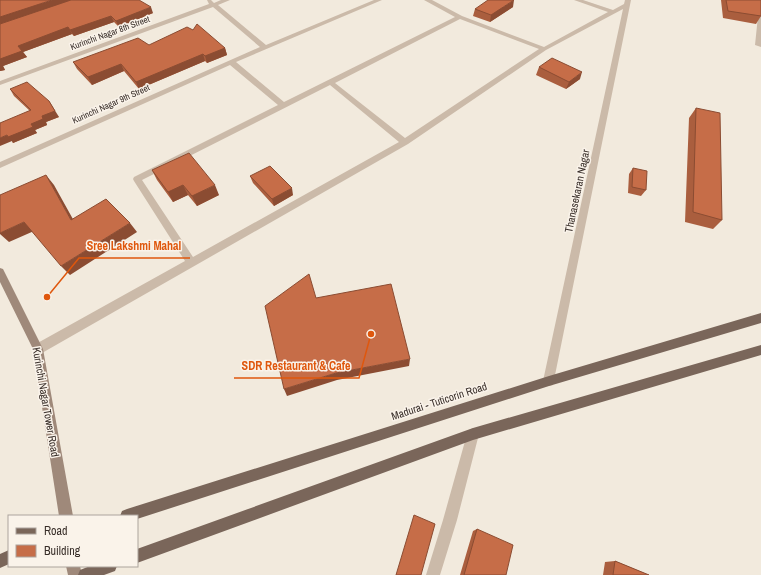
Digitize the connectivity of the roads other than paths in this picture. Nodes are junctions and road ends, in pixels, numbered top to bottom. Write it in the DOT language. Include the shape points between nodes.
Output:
graph roads {
  1 [pos="207,0"];
  2 [pos="227,0"];
  3 [pos="379,0"];
  4 [pos="427,0"];
  5 [pos="577,0"];
  6 [pos="627,3"];
  7 [pos="213,5"];
  8 [pos="613,12"];
  9 [pos="761,16"];
  10 [pos="460,17"];
  11 [pos="761,45"];
  12 [pos="265,48"];
  13 [pos="544,49"];
  14 [pos="231,62"];
  15 [pos="330,82"];
  16 [pos="0,83"];
  17 [pos="284,105"];
  18 [pos="405,142"];
  19 [pos="0,165"];
  20 [pos="191,262"];
  21 [pos="0,272"];
  22 [pos="761,318"];
  23 [pos="38,348"];
  24 [pos="761,350"];
  25 [pos="549,381"];
  26 [pos="473,434"];
  27 [pos="66,515"];
  28 [pos="130,515"];
  29 [pos="138,556"];
  30 [pos="107,567"];
  31 [pos="85,575"];
  32 [pos="433,575"];
  1 -- 7 [label="street"];
  2 -- 7 [label="street, Kurinchi Nagar 8th Street"];
  3 -- 12 [label="street, Kurinchi Nagar 9th Street"];
  4 -- 10 [label="street"];
  5 -- 8 [label="street"];
  6 -- 8 [label="street"];
  6 -- 25 [label="street, Thanasekaran Nagar"];
  7 -- 12 [label="street"];
  7 -- 16 [label="street, Kurinchi Nagar 8th Street"];
  8 -- 13 [label="street"];
  9 -- 11 [label="street" via="758,45"];
  10 -- 13 [label="street"];
  10 -- 15 [label="street"];
  12 -- 14 [label="street, Kurinchi Nagar 9th Street"];
  13 -- 18 [label="street"];
  14 -- 17 [label="street"];
  14 -- 19 [label="street, Kurinchi Nagar 9th Street"];
  15 -- 17 [label="street"];
  15 -- 18 [label="street"];
  17 -- 20 [label="street" via="137,179"];
  18 -- 20 [label="street"];
  20 -- 23 [label="street"];
  21 -- 23 [label="street, Kurinchi Nagar Tower Road"];
  22 -- 25 [label="main road, Madurai - Tuticorin Road"];
  23 -- 27 [label="street, Kurinchi Nagar Tower Road"];
  24 -- 26 [label="main road"];
  25 -- 28 [label="main road, Madurai - Tuticorin Road"];
  26 -- 29 [label="main road"];
  26 -- 32 [label="street"];
  30 -- 31 [label="main road"];
}
